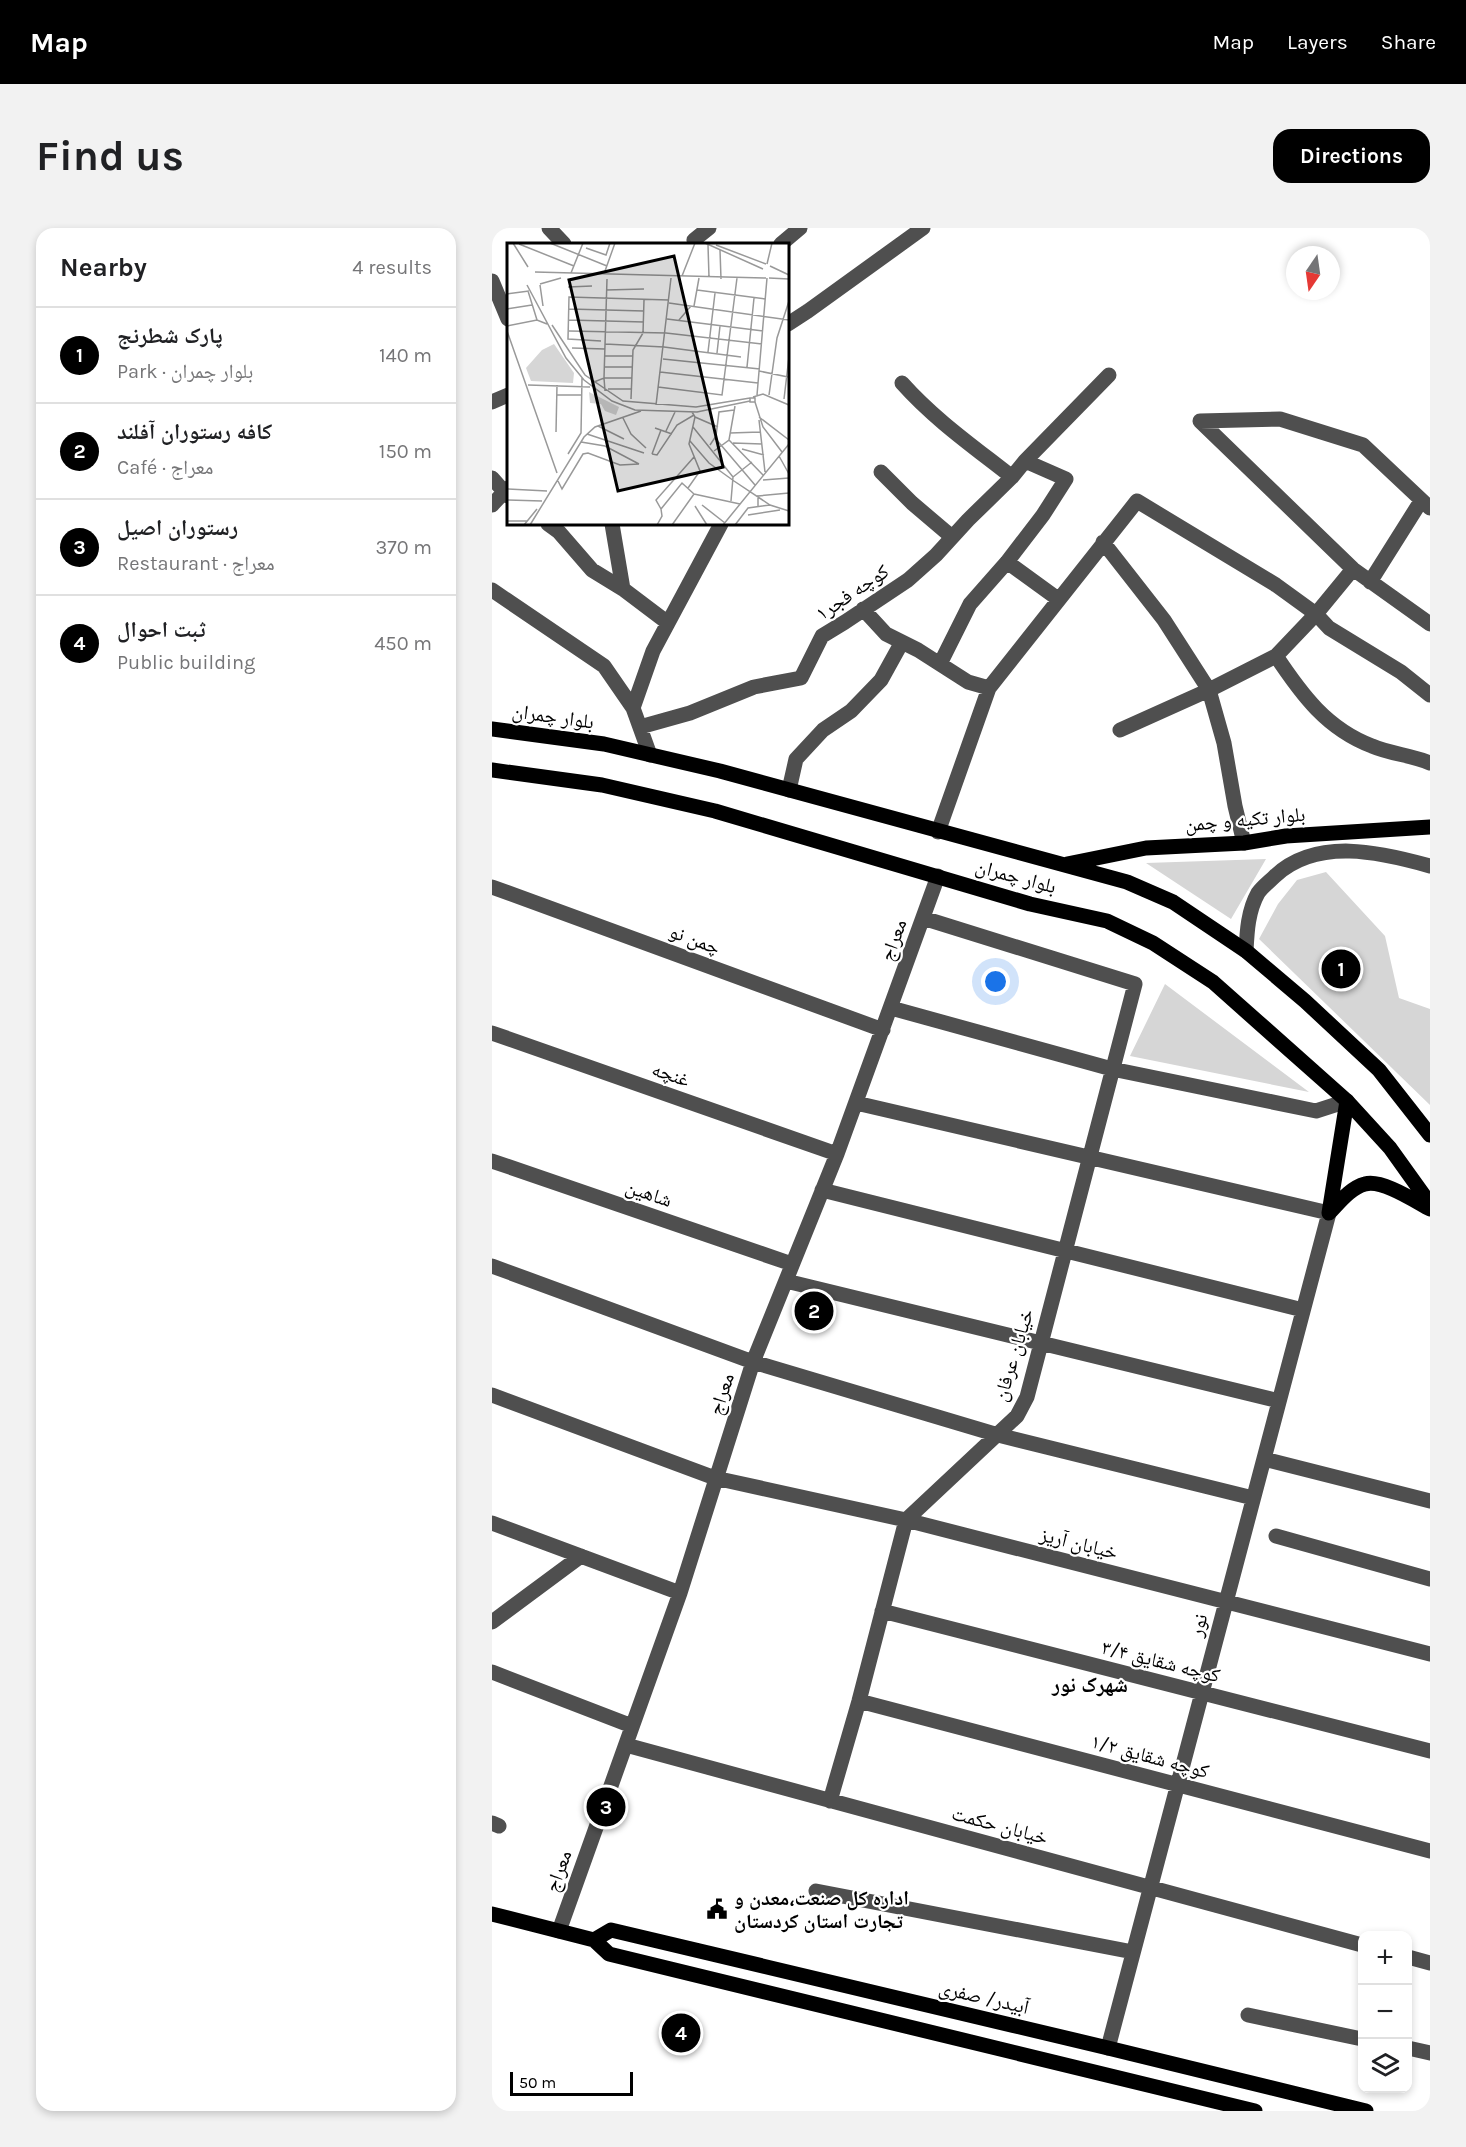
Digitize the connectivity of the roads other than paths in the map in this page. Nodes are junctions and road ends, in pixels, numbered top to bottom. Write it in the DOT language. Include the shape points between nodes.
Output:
graph roads {
  1 [pos="549,228"];
  2 [pos="709,228"];
  3 [pos="800,228"];
  4 [pos="923,228"];
  5 [pos="563,243"];
  6 [pos="695,243"];
  7 [pos="782,243"];
  8 [pos="492,281"];
  9 [pos="507,317"];
  10 [pos="789,323"];
  11 [pos="1109,375"];
  12 [pos="902,383"];
  13 [pos="507,395"];
  14 [pos="492,402"];
  15 [pos="1025,460"];
  16 [pos="881,472"];
  17 [pos="1012,477"];
  18 [pos="492,478"];
  19 [pos="507,493"];
  20 [pos="1426,504"];
  21 [pos="492,506"];
  22 [pos="550,525"];
  23 [pos="612,525"];
  24 [pos="719,525"];
  25 [pos="952,537"];
  26 [pos="1103,542"];
  27 [pos="1007,562"];
  28 [pos="1353,569"];
  29 [pos="1370,582"];
  30 [pos="623,589"];
  31 [pos="492,590"];
  32 [pos="1058,599"];
  33 [pos="863,609"];
  34 [pos="1316,614"];
  35 [pos="668,623"];
  36 [pos="1430,624"];
  37 [pos="902,642"];
  38 [pos="1276,656"];
  39 [pos="940,664"];
  40 [pos="989,688"];
  41 [pos="1209,690"];
  42 [pos="1430,695"];
  43 [pos="633,708"];
  44 [pos="640,727"];
  45 [pos="492,729"];
  46 [pos="1120,730"];
  47 [pos="650,755"];
  48 [pos="1430,763"];
  49 [pos="492,770"];
  50 [pos="789,790"];
  51 [pos="1430,827"];
  52 [pos="938,832"];
  53 [pos="1244,843"];
  54 [pos="1064,864"];
  55 [pos="1430,866"];
  56 [pos="938,876"];
  57 [pos="492,887"];
  58 [pos="923,918"];
  59 [pos="1246,951"];
  60 [pos="891,1008"];
  61 [pos="883,1030"];
  62 [pos="492,1033"];
  63 [pos="1112,1069"];
  64 [pos="1347,1101"];
  65 [pos="856,1104"];
  66 [pos="1430,1135"];
  67 [pos="837,1154"];
  68 [pos="1089,1158"];
  69 [pos="492,1161"];
  70 [pos="822,1190"];
  71 [pos="1430,1204"];
  72 [pos="1430,1209"];
  73 [pos="1329,1213"];
  74 [pos="1065,1251"];
  75 [pos="792,1264"];
  76 [pos="492,1266"];
  77 [pos="786,1281"];
  78 [pos="1303,1310"];
  79 [pos="1041,1343"];
  80 [pos="753,1362"];
  81 [pos="492,1395"];
  82 [pos="1279,1401"];
  83 [pos="998,1435"];
  84 [pos="1264,1459"];
  85 [pos="715,1478"];
  86 [pos="1253,1498"];
  87 [pos="1430,1501"];
  88 [pos="906,1520"];
  89 [pos="492,1523"];
  90 [pos="1276,1536"];
  91 [pos="581,1556"];
  92 [pos="1430,1579"];
  93 [pos="680,1593"];
  94 [pos="1226,1602"];
  95 [pos="882,1611"];
  96 [pos="492,1622"];
  97 [pos="1430,1654"];
  98 [pos="492,1672"];
  99 [pos="1202,1693"];
  100 [pos="859,1701"];
  101 [pos="632,1726"];
  102 [pos="626,1745"];
  103 [pos="1430,1751"];
  104 [pos="1178,1785"];
  105 [pos="830,1801"];
  106 [pos="1430,1851"];
  107 [pos="1150,1887"];
  108 [pos="816,1891"];
  109 [pos="492,1914"];
  110 [pos="559,1931"];
  111 [pos="594,1940"];
  112 [pos="1358,1944"];
  113 [pos="1133,1952"];
  114 [pos="1412,1958"];
  115 [pos="1430,1963"];
  116 [pos="1248,2015"];
  117 [pos="1358,2037"];
  118 [pos="1108,2048"];
  119 [pos="1412,2049"];
  120 [pos="1430,2053"];
  121 [pos="1255,2111"];
  122 [pos="1366,2111"];
  1 -- 5 [label="street"];
  2 -- 6 [label="street"];
  3 -- 7 [label="street"];
  4 -- 10 [label="street"];
  8 -- 9 [label="street"];
  11 -- 15 [label="street, کوچه فجر۱"];
  12 -- 17 [label="street" via="923,407"];
  13 -- 14 [label="street"];
  15 -- 17 [label="street, کوچه فجر۱"];
  15 -- 27 [label="street" via="1066,478"];
  16 -- 25 [label="street"];
  17 -- 25 [label="street, کوچه فجر۱"];
  18 -- 19 [label="street"];
  19 -- 21 [label="street"];
  20 -- 28 [label="street" via="1363,445 1280,419 1200,421"];
  20 -- 29 [label="street"];
  22 -- 30 [label="street" via="592,570"];
  23 -- 30 [label="street"];
  24 -- 35 [label="street"];
  25 -- 33 [label="street, کوچه فجر۱" via="908,580"];
  26 -- 32 [label="street"];
  26 -- 34 [label="street" via="1137,501 1276,585"];
  26 -- 41 [label="street" via="1164,620"];
  27 -- 32 [label="street"];
  27 -- 39 [label="street" via="969,604"];
  28 -- 29 [label="street"];
  28 -- 34 [label="street"];
  29 -- 36 [label="street"];
  30 -- 35 [label="street"];
  31 -- 43 [label="street" via="604,666"];
  32 -- 40 [label="street"];
  33 -- 37 [label="street" via="886,634"];
  33 -- 44 [label="street, کوچه فجر۱" via="822,636 801,678 754,687 690,713"];
  34 -- 38 [label="street"];
  34 -- 42 [label="street" via="1329,628 1401,672"];
  35 -- 43 [label="street" via="653,651"];
  37 -- 39 [label="street"];
  37 -- 50 [label="street" via="880,680 796,759"];
  38 -- 41 [label="street"];
  38 -- 48 [label="street" via="1302,694 1337,729 1373,747"];
  39 -- 40 [label="street" via="968,682"];
  40 -- 52 [label="street"];
  41 -- 46 [label="street"];
  41 -- 53 [label="street"];
  43 -- 44 [label="street"];
  44 -- 47 [label="street"];
  45 -- 47 [label="main road, بلوار چمران" via="604,744"];
  47 -- 50 [label="main road, بلوار چمران"];
  49 -- 56 [label="main road, بلوار چمران" via="602,785 715,811"];
  50 -- 52 [label="main road, بلوار چمران"];
  51 -- 53 [label="main road, بلوار تکیه و چمن" via="1286,836"];
  52 -- 54 [label="main road, بلوار چمران"];
  53 -- 54 [label="main road, بلوار تکیه و چمن" via="1146,848"];
  54 -- 59 [label="main road, بلوار چمران" via="1127,882 1173,902"];
  55 -- 59 [label="street" via="1358,851 1315,854 1284,868 1259,891 1248,921"];
  56 -- 58 [label="street, معراج"];
  56 -- 64 [label="main road, بلوار چمران" via="1107,921 1153,943 1213,982"];
  57 -- 61 [label="street, چمن نو"];
  58 -- 60 [label="street, معراج"];
  58 -- 63 [label="street, خیابان عرفان" via="1135,984"];
  59 -- 66 [label="main road, بلوار چمران" via="1379,1070"];
  60 -- 61 [label="street, معراج"];
  60 -- 63 [label="street"];
  61 -- 65 [label="street, معراج"];
  62 -- 67 [label="street, غنچه"];
  63 -- 64 [label="street" via="1316,1111"];
  63 -- 68 [label="street, خیابان عرفان"];
  64 -- 71 [label="main road, بلوار چمران" via="1390,1148"];
  64 -- 73 [label="main road"];
  65 -- 67 [label="street, معراج"];
  65 -- 68 [label="street"];
  67 -- 70 [label="street, معراج"];
  68 -- 73 [label="street"];
  68 -- 74 [label="street, خیابان عرفان"];
  69 -- 75 [label="street, شاهین"];
  70 -- 74 [label="street"];
  70 -- 75 [label="street, معراج"];
  72 -- 73 [label="main road" via="1398,1190 1367,1183 1352,1191"];
  73 -- 78 [label="street, نور"];
  74 -- 78 [label="street"];
  74 -- 79 [label="street, خیابان عرفان"];
  75 -- 77 [label="street, معراج"];
  76 -- 80 [label="street"];
  77 -- 79 [label="street"];
  77 -- 80 [label="street, معراج"];
  78 -- 82 [label="street, نور"];
  79 -- 82 [label="street"];
  79 -- 83 [label="street, خیابان عرفان" via="1027,1397 1017,1416"];
  80 -- 83 [label="street"];
  80 -- 85 [label="street, معراج"];
  81 -- 85 [label="street, خیابان آریز"];
  82 -- 84 [label="street, نور"];
  83 -- 86 [label="street"];
  83 -- 88 [label="street, خیابان عرفان"];
  84 -- 86 [label="street, نور"];
  84 -- 87 [label="street"];
  85 -- 88 [label="street, خیابان آریز"];
  85 -- 93 [label="street, معراج"];
  86 -- 94 [label="street, نور"];
  88 -- 94 [label="street, خیابان آریز"];
  88 -- 95 [label="street"];
  89 -- 91 [label="street"];
  90 -- 92 [label="street"];
  91 -- 93 [label="street"];
  91 -- 96 [label="street"];
  93 -- 101 [label="street, معراج"];
  94 -- 97 [label="street, خیابان آریز"];
  94 -- 99 [label="street, نور"];
  95 -- 99 [label="street, کوچه شقایق ۳/۴"];
  95 -- 100 [label="street"];
  98 -- 101 [label="street"];
  99 -- 103 [label="street, کوچه شقایق ۳/۴"];
  99 -- 104 [label="street, نور"];
  100 -- 104 [label="street, کوچه شقایق ۱/۲"];
  100 -- 105 [label="street"];
  101 -- 102 [label="street, معراج"];
  102 -- 105 [label="street, خیابان حکمت"];
  102 -- 110 [label="street, معراج"];
  104 -- 106 [label="street, کوچه شقایق ۱/۲"];
  104 -- 107 [label="street, نور"];
  105 -- 107 [label="street, خیابان حکمت"];
  107 -- 112 [label="street, خیابان حکمت"];
  107 -- 113 [label="street, نور"];
  108 -- 113 [label="street"];
  109 -- 110 [label="main road"];
  110 -- 111 [label="main road"];
  111 -- 118 [label="main road, آبیدر/ صفری" via="611,1930"];
  111 -- 121 [label="main road" via="609,1954"];
  113 -- 118 [label="street, نور"];
  114 -- 115 [label="street"];
  116 -- 117 [label="street"];
  118 -- 122 [label="main road, آبیدر/ صفری"];
  119 -- 120 [label="street"];
}
